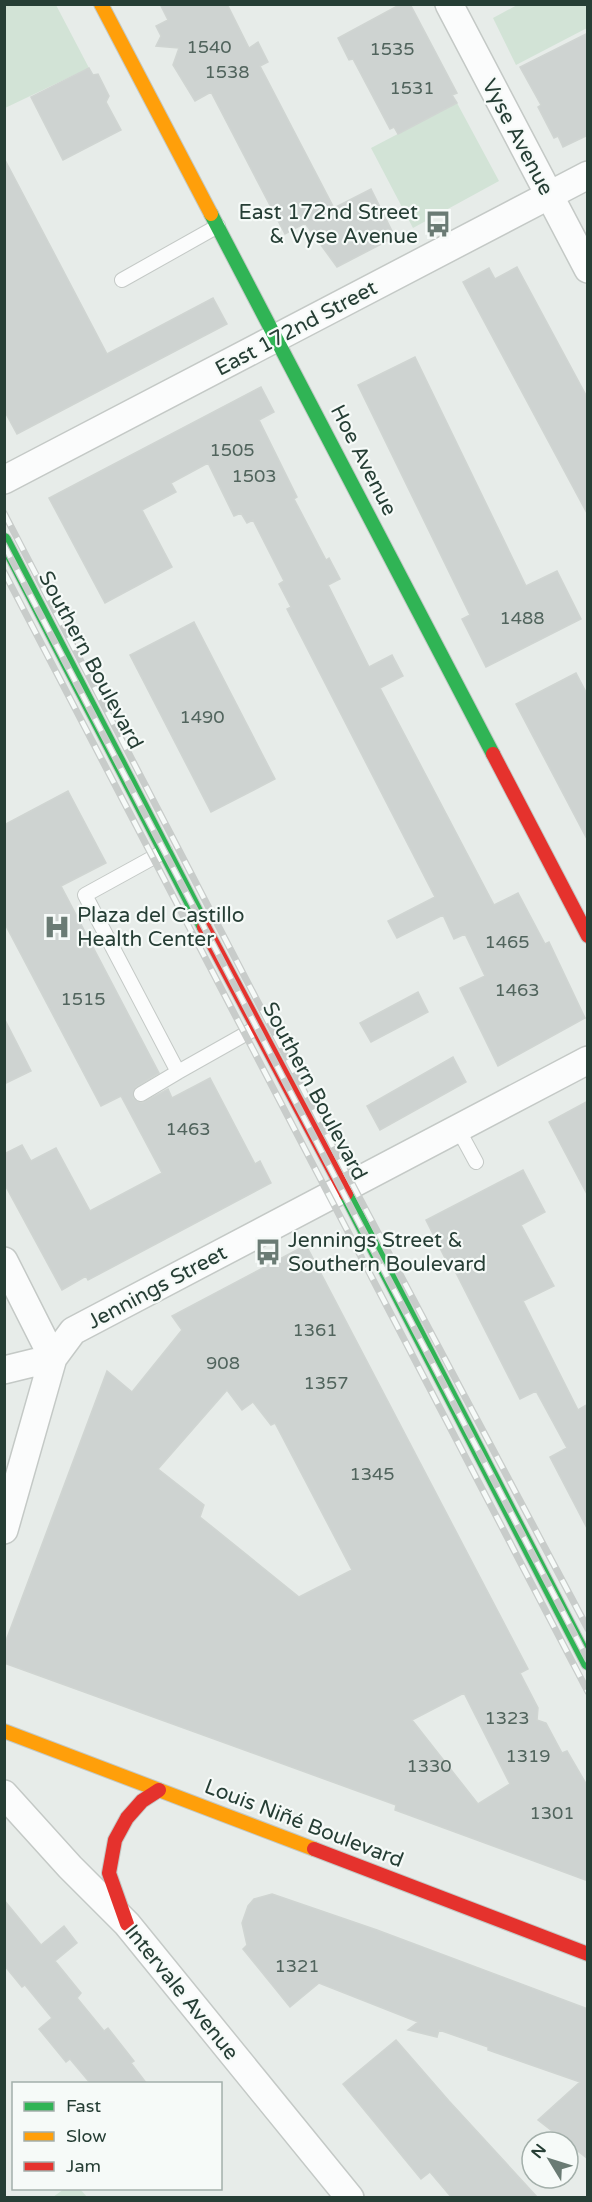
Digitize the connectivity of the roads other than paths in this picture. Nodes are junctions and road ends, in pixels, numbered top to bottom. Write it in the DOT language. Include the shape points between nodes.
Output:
graph roads {
  1 [pos="101,4"];
  2 [pos="449,4"];
  3 [pos="588,175"];
  4 [pos="549,195"];
  5 [pos="218,226"];
  6 [pos="588,269"];
  7 [pos="122,280"];
  8 [pos="276,339"];
  9 [pos="4,480"];
  10 [pos="4,540"];
  11 [pos="166,850"];
  12 [pos="588,936"];
  13 [pos="256,1028"];
  14 [pos="588,1060"];
  15 [pos="178,1072"];
  16 [pos="141,1094"];
  17 [pos="457,1127"];
  18 [pos="476,1162"];
  19 [pos="343,1188"];
  20 [pos="4,1261"];
  21 [pos="53,1358"];
  22 [pos="4,1370"];
  23 [pos="4,1530"];
  24 [pos="588,1663"];
  25 [pos="4,1731"];
  26 [pos="159,1790"];
  27 [pos="4,1794"];
  28 [pos="127,1924"];
  29 [pos="588,1954"];
  30 [pos="350,2198"];
  1 -- 5 [label="street, Hoe Avenue"];
  2 -- 4 [label="street, Vyse Avenue"];
  3 -- 4 [label="street, East 172nd Street"];
  4 -- 6 [label="street, Vyse Avenue"];
  4 -- 8 [label="street, East 172nd Street"];
  5 -- 7 [label="lane"];
  5 -- 8 [label="street, Hoe Avenue"];
  8 -- 9 [label="street, East 172nd Street"];
  8 -- 12 [label="street, Hoe Avenue"];
  10 -- 11 [label="street, Southern Boulevard"];
  11 -- 13 [label="street, Southern Boulevard"];
  11 -- 15 [label="lane" via="86,895"];
  13 -- 15 [label="lane"];
  13 -- 19 [label="street, Southern Boulevard"];
  14 -- 17 [label="street, Jennings Street"];
  15 -- 16 [label="lane"];
  17 -- 18 [label="lane"];
  17 -- 19 [label="street, Jennings Street"];
  19 -- 21 [label="street, Jennings Street" via="73,1331"];
  19 -- 24 [label="street, Southern Boulevard"];
  20 -- 21 [label="street"];
  21 -- 22 [label="street"];
  21 -- 23 [label="street, Jennings Street"];
  25 -- 26 [label="street, Louis Niñé Boulevard"];
  26 -- 28 [label="street" via="127,1818 115,1840 109,1873"];
  26 -- 29 [label="street, Louis Niñé Boulevard"];
  27 -- 28 [label="street, Intervale Avenue"];
  28 -- 30 [label="street, Intervale Avenue"];
}
